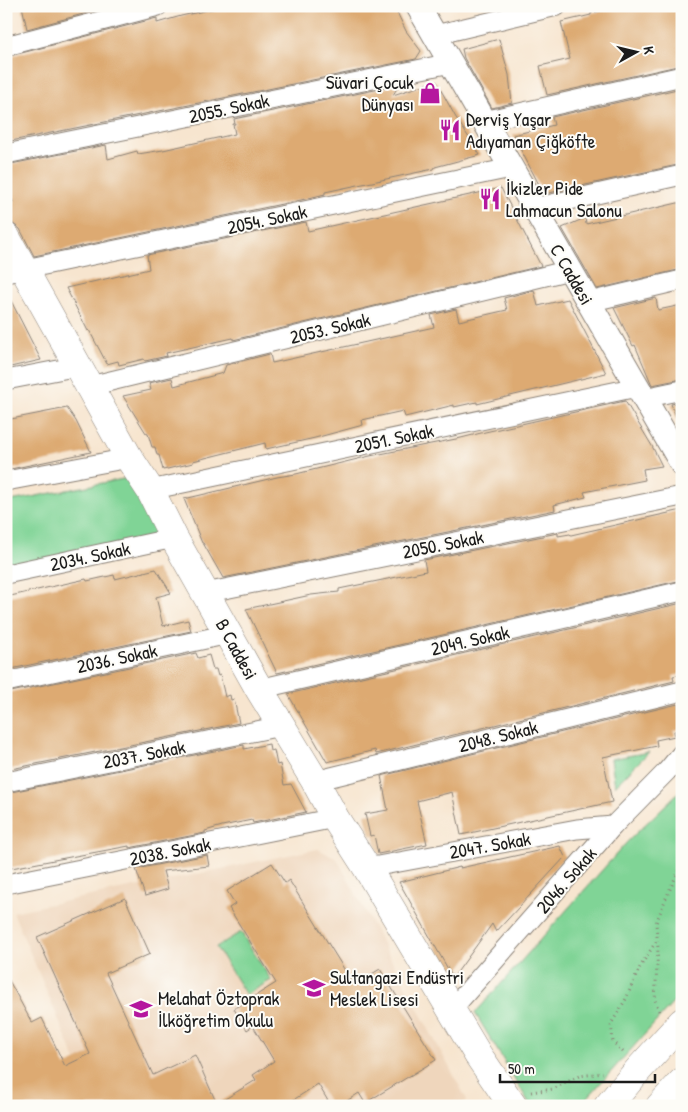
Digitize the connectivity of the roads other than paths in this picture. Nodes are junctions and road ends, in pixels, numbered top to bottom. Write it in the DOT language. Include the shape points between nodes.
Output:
graph roads {
  1 [pos="158,6"];
  2 [pos="418,6"];
  3 [pos="557,6"];
  4 [pos="434,35"];
  5 [pos="6,46"];
  6 [pos="451,63"];
  7 [pos="682,76"];
  8 [pos="484,121"];
  9 [pos="6,154"];
  10 [pos="511,168"];
  11 [pos="682,176"];
  12 [pos="534,208"];
  13 [pos="6,237"];
  14 [pos="570,270"];
  15 [pos="15,271"];
  16 [pos="682,280"];
  17 [pos="589,302"];
  18 [pos="84,376"];
  19 [pos="6,380"];
  20 [pos="682,390"];
  21 [pos="640,392"];
  22 [pos="129,458"];
  23 [pos="682,464"];
  24 [pos="6,481"];
  25 [pos="150,490"];
  26 [pos="682,496"];
  27 [pos="174,538"];
  28 [pos="6,574"];
  29 [pos="682,591"];
  30 [pos="205,592"];
  31 [pos="229,634"];
  32 [pos="6,682"];
  33 [pos="259,689"];
  34 [pos="682,691"];
  35 [pos="281,726"];
  36 [pos="682,753"];
  37 [pos="315,781"];
  38 [pos="6,782"];
  39 [pos="335,818"];
  40 [pos="613,826"];
  41 [pos="367,868"];
  42 [pos="6,884"];
  43 [pos="452,1009"];
  44 [pos="675,1030"];
  45 [pos="478,1055"];
  46 [pos="639,1069"];
  47 [pos="682,1082"];
  48 [pos="518,1099"];
  49 [pos="498,1106"];
  50 [pos="608,1106"];
  51 [pos="629,1106"];
  52 [pos="660,1106"];
  1 -- 5 [label="street"];
  2 -- 4 [label="street, C Caddesi"];
  3 -- 4 [label="street"];
  4 -- 6 [label="street, C Caddesi"];
  6 -- 8 [label="street, C Caddesi"];
  6 -- 9 [label="street, 2055. Sokak"];
  7 -- 8 [label="street"];
  8 -- 10 [label="street, C Caddesi"];
  10 -- 12 [label="street, C Caddesi"];
  10 -- 15 [label="street, 2054. Sokak"];
  11 -- 12 [label="street"];
  12 -- 14 [label="street, C Caddesi"];
  13 -- 15 [label="main road, B Caddesi"];
  14 -- 17 [label="street, C Caddesi"];
  14 -- 18 [label="street, 2053. Sokak"];
  15 -- 18 [label="main road, B Caddesi"];
  16 -- 17 [label="street"];
  17 -- 21 [label="street, C Caddesi"];
  18 -- 19 [label="street, 2053. Sokak"];
  18 -- 22 [label="main road, B Caddesi"];
  20 -- 21 [label="street, 2051. Sokak"];
  21 -- 23 [label="street, C Caddesi"];
  21 -- 25 [label="street, 2051. Sokak"];
  22 -- 24 [label="street"];
  22 -- 25 [label="main road, B Caddesi"];
  25 -- 27 [label="main road, B Caddesi"];
  26 -- 30 [label="street, 2050. Sokak"];
  27 -- 28 [label="street, 2034. Sokak"];
  27 -- 30 [label="main road, B Caddesi"];
  29 -- 33 [label="street, 2049. Sokak"];
  30 -- 31 [label="main road, B Caddesi"];
  31 -- 32 [label="street, 2036. Sokak"];
  31 -- 33 [label="main road, B Caddesi"];
  33 -- 35 [label="main road, B Caddesi"];
  34 -- 37 [label="street, 2048. Sokak"];
  35 -- 37 [label="main road, B Caddesi"];
  35 -- 38 [label="street, 2037. Sokak"];
  36 -- 40 [label="street, 2046. Sokak"];
  37 -- 39 [label="main road, B Caddesi"];
  39 -- 41 [label="main road, B Caddesi"];
  39 -- 42 [label="street, 2038. Sokak"];
  40 -- 41 [label="street, 2047. Sokak" via="577,829"];
  40 -- 43 [label="street, 2046. Sokak"];
  41 -- 43 [label="main road, B Caddesi"];
  43 -- 45 [label="main road, B Caddesi"];
  44 -- 46 [label="main road"];
  45 -- 48 [label="main road, B Caddesi"];
  45 -- 49 [label="main road, B Caddesi"];
  46 -- 50 [label="main road"];
  46 -- 51 [label="main road"];
  47 -- 52 [label="main road"];
}
